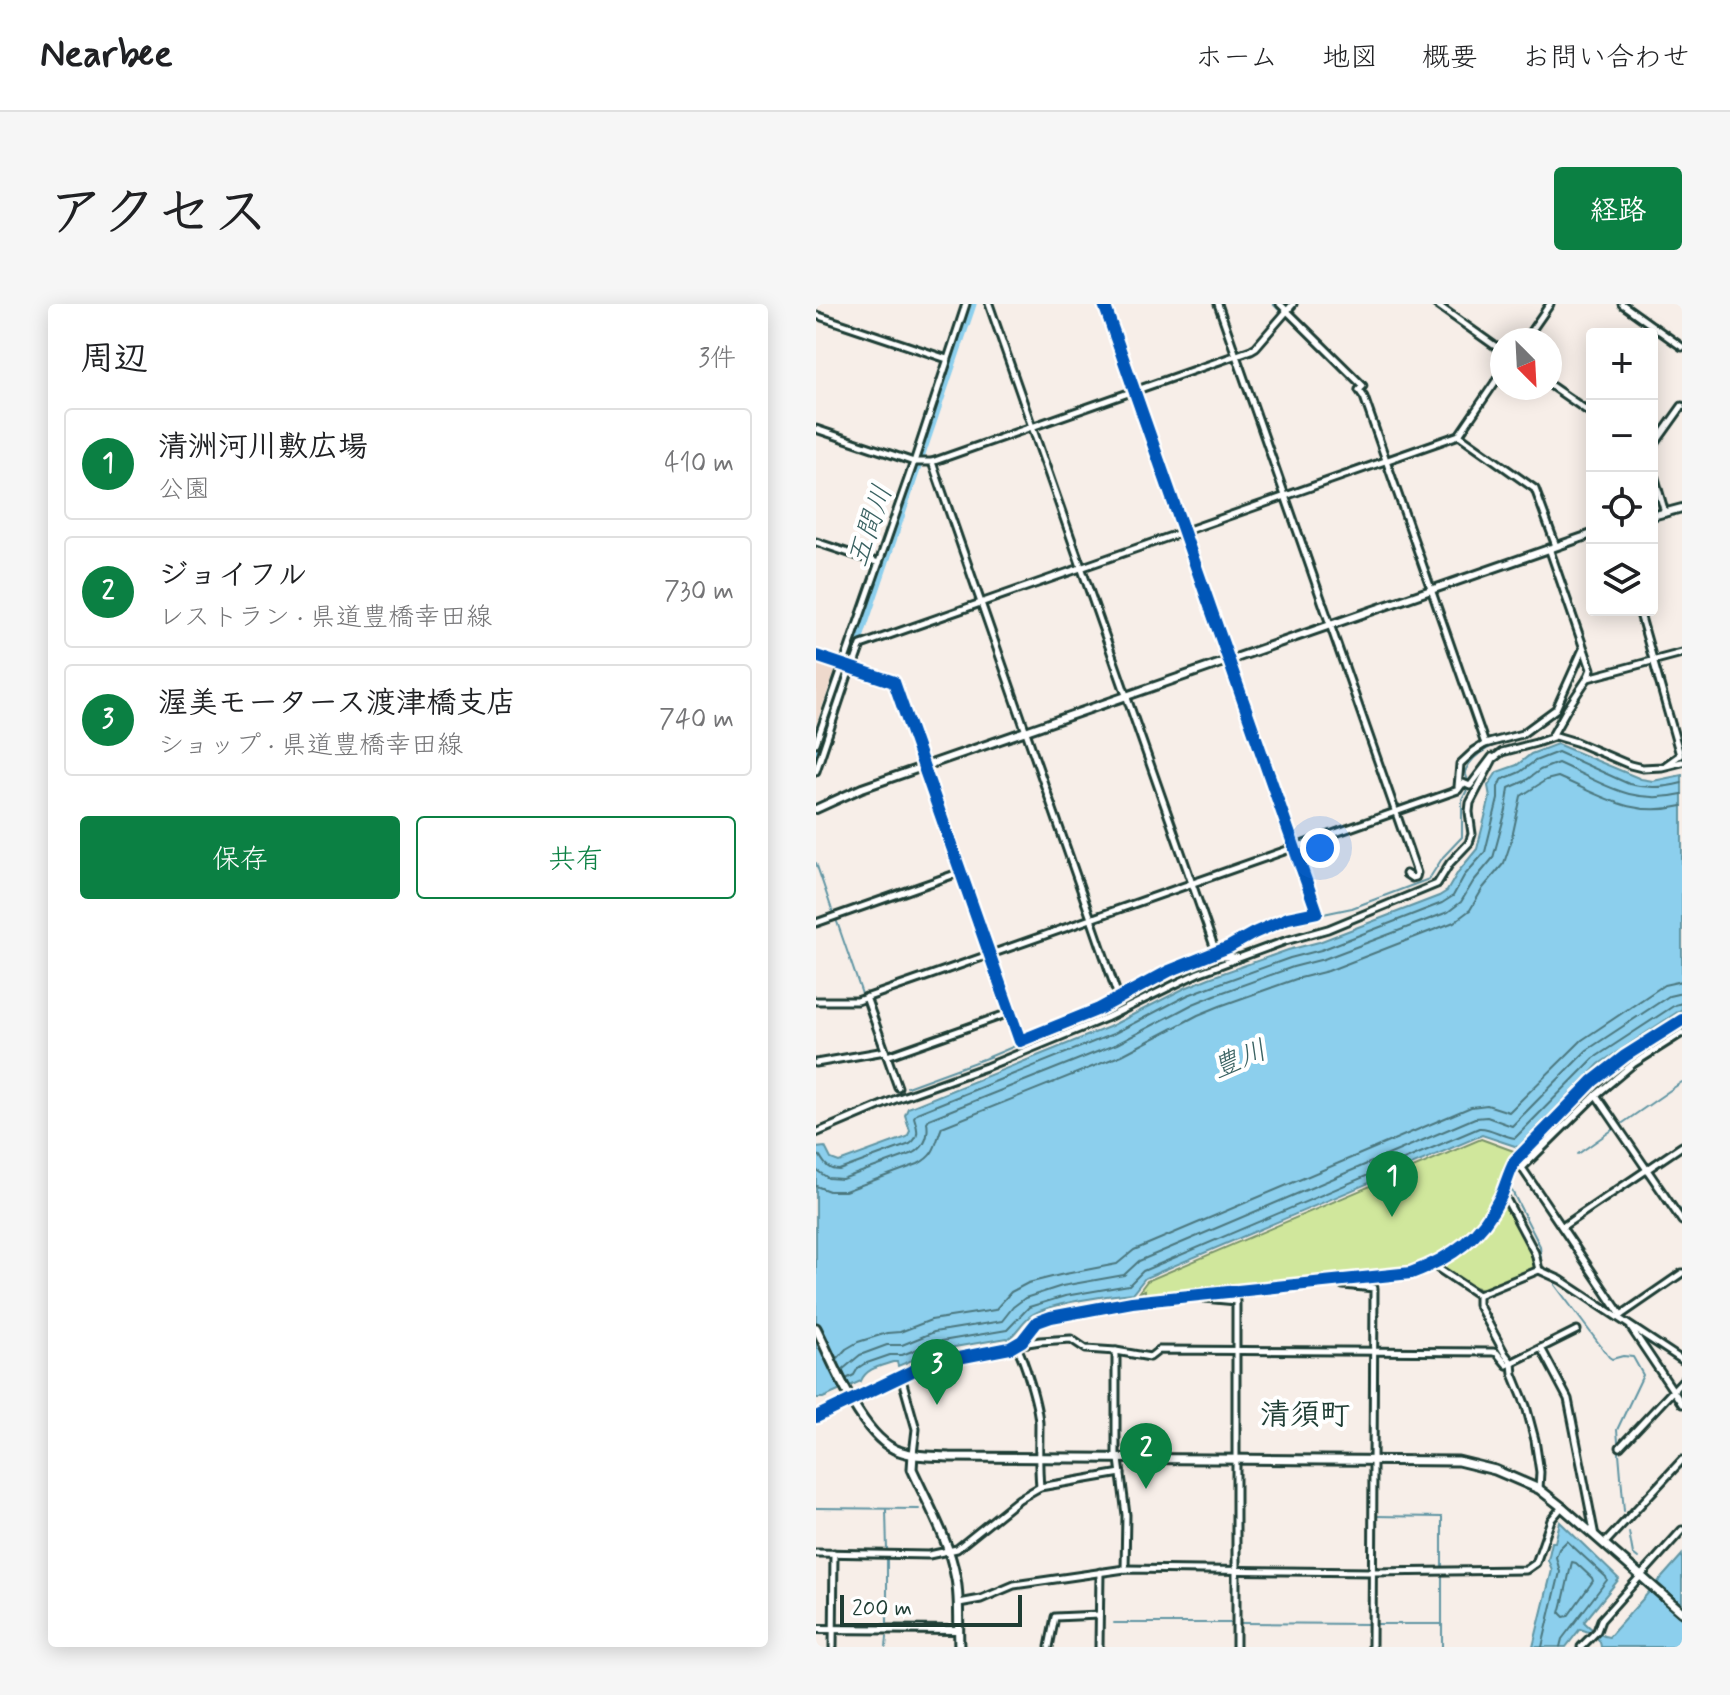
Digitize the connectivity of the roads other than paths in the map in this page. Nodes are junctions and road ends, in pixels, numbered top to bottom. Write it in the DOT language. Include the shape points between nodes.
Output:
graph roads {
  1 [pos="966,304"];
  2 [pos="989,304"];
  3 [pos="1104,304"];
  4 [pos="1218,304"];
  5 [pos="1280,304"];
  6 [pos="1293,304"];
  7 [pos="1436,304"];
  8 [pos="1550,304"];
  9 [pos="1622,304"];
  10 [pos="1287,311"];
  11 [pos="816,315"];
  12 [pos="1533,328"];
  13 [pos="1490,342"];
  14 [pos="1682,347"];
  15 [pos="1235,355"];
  16 [pos="947,359"];
  17 [pos="1135,390"];
  18 [pos="1490,390"];
  19 [pos="1562,393"];
  20 [pos="1682,406"];
  21 [pos="1586,410"];
  22 [pos="1033,426"];
  23 [pos="816,429"];
  24 [pos="1459,435"];
  25 [pos="1658,440"];
  26 [pos="1387,461"];
  27 [pos="932,462"];
  28 [pos="916,463"];
  29 [pos="1653,472"];
  30 [pos="1286,496"];
  31 [pos="1682,508"];
  32 [pos="1665,513"];
  33 [pos="1658,515"];
  34 [pos="1184,531"];
  35 [pos="1586,536"];
  36 [pos="816,542"];
  37 [pos="1552,547"];
  38 [pos="879,563"];
  39 [pos="1082,567"];
  40 [pos="1431,589"];
  41 [pos="981,602"];
  42 [pos="1641,616"];
  43 [pos="1330,625"];
  44 [pos="1584,648"];
  45 [pos="1682,653"];
  46 [pos="816,656"];
  47 [pos="1229,661"];
  48 [pos="1654,661"];
  49 [pos="848,666"];
  50 [pos="1587,679"];
  51 [pos="1127,696"];
  52 [pos="1026,732"];
  53 [pos="1552,737"];
  54 [pos="816,743"];
  55 [pos="1485,744"];
  56 [pos="1497,754"];
  57 [pos="1682,762"];
  58 [pos="925,767"];
  59 [pos="1662,767"];
  60 [pos="816,771"];
  61 [pos="1458,790"];
  62 [pos="816,809"];
  63 [pos="1395,812"];
  64 [pos="1294,846"];
  65 [pos="961,872"];
  66 [pos="1406,874"];
  67 [pos="1192,882"];
  68 [pos="1091,919"];
  69 [pos="816,923"];
  70 [pos="990,954"];
  71 [pos="1217,954"];
  72 [pos="1238,958"];
  73 [pos="866,997"];
  74 [pos="1119,999"];
  75 [pos="816,1001"];
  76 [pos="1009,1013"];
  77 [pos="1682,1020"];
  78 [pos="1682,1033"];
  79 [pos="886,1054"];
  80 [pos="816,1063"];
  81 [pos="898,1087"];
  82 [pos="1596,1095"];
  83 [pos="816,1133"];
  84 [pos="1682,1146"];
  85 [pos="1647,1170"];
  86 [pos="1503,1192"];
  87 [pos="1682,1221"];
  88 [pos="1562,1227"];
  89 [pos="1433,1265"];
  90 [pos="1539,1270"];
  91 [pos="1682,1273"];
  92 [pos="1337,1281"];
  93 [pos="1199,1294"];
  94 [pos="1478,1295"];
  95 [pos="1620,1316"];
  96 [pos="1627,1323"];
  97 [pos="816,1328"];
  98 [pos="1577,1330"];
  99 [pos="1016,1345"];
  100 [pos="1541,1348"];
  101 [pos="1116,1351"];
  102 [pos="1236,1351"];
  103 [pos="1373,1352"];
  104 [pos="1682,1360"];
  105 [pos="1512,1363"];
  106 [pos="901,1376"];
  107 [pos="1682,1381"];
  108 [pos="1673,1391"];
  109 [pos="852,1399"];
  110 [pos="1682,1404"];
  111 [pos="816,1417"];
  112 [pos="1620,1447"];
  113 [pos="913,1454"];
  114 [pos="1037,1457"];
  115 [pos="1118,1458"];
  116 [pos="1235,1459"];
  117 [pos="1372,1460"];
  118 [pos="1682,1460"];
  119 [pos="1121,1473"];
  120 [pos="1040,1487"];
  121 [pos="1539,1489"];
  122 [pos="1562,1507"];
  123 [pos="1682,1530"];
  124 [pos="1595,1537"];
  125 [pos="1604,1545"];
  126 [pos="949,1552"];
  127 [pos="816,1553"];
  128 [pos="834,1553"];
  129 [pos="1125,1569"];
  130 [pos="1237,1571"];
  131 [pos="1100,1572"];
  132 [pos="1372,1572"];
  133 [pos="1641,1575"];
  134 [pos="959,1603"];
  135 [pos="1682,1612"];
  136 [pos="1099,1615"];
  137 [pos="816,1629"];
  138 [pos="833,1629"];
  139 [pos="958,1630"];
  140 [pos="833,1647"];
  141 [pos="959,1647"];
  142 [pos="1049,1647"];
  143 [pos="1099,1647"];
  144 [pos="1236,1647"];
  145 [pos="1372,1647"];
  146 [pos="1581,1647"];
  1 -- 16 [label="street"];
  2 -- 22 [label="street"];
  3 -- 17 [label="street"];
  4 -- 15 [label="street"];
  5 -- 10 [label="street"];
  6 -- 10 [label="street"];
  7 -- 13 [label="street"];
  8 -- 12 [label="street"];
  9 -- 14 [label="street"];
  10 -- 15 [label="street" via="1256,347"];
  10 -- 26 [label="street" via="1363,386 1359,390"];
  11 -- 16 [label="street"];
  15 -- 17 [label="street"];
  15 -- 30 [label="street"];
  16 -- 28 [label="street"];
  17 -- 22 [label="street"];
  17 -- 34 [label="street"];
  18 -- 24 [label="street"];
  19 -- 21 [label="street"];
  20 -- 25 [label="street"];
  22 -- 27 [label="street"];
  22 -- 39 [label="street"];
  23 -- 28 [label="street"];
  24 -- 26 [label="street"];
  24 -- 37 [label="street" via="1535,489"];
  26 -- 30 [label="street"];
  26 -- 40 [label="street"];
  27 -- 28 [label="street"];
  27 -- 41 [label="street"];
  28 -- 38 [label="street"];
  29 -- 32 [label="street"];
  30 -- 34 [label="street"];
  30 -- 43 [label="street"];
  31 -- 32 [label="street"];
  32 -- 33 [label="street"];
  34 -- 39 [label="street"];
  34 -- 47 [label="street"];
  35 -- 37 [label="street"];
  36 -- 38 [label="street"];
  37 -- 40 [label="street"];
  37 -- 44 [label="street"];
  38 -- 49 [label="street"];
  39 -- 41 [label="street"];
  39 -- 51 [label="street"];
  40 -- 43 [label="street"];
  40 -- 55 [label="street"];
  41 -- 49 [label="street" via="861,645"];
  41 -- 52 [label="street"];
  42 -- 48 [label="street"];
  43 -- 47 [label="street"];
  43 -- 63 [label="street"];
  44 -- 50 [label="street" via="1591,669"];
  44 -- 55 [label="street" via="1556,709 1522,734"];
  45 -- 48 [label="street"];
  46 -- 49 [label="street"];
  47 -- 51 [label="street"];
  47 -- 64 [label="street"];
  48 -- 50 [label="street"];
  48 -- 59 [label="street" via="1680,755"];
  49 -- 54 [label="street"];
  49 -- 58 [label="street" via="894,682"];
  49 -- 60 [label="street"];
  50 -- 53 [label="street"];
  51 -- 52 [label="street"];
  51 -- 67 [label="street"];
  52 -- 58 [label="street"];
  52 -- 68 [label="street"];
  53 -- 56 [label="street"];
  53 -- 59 [label="street" via="1630,765"];
  55 -- 61 [label="street" via="1460,764"];
  56 -- 61 [label="street"];
  56 -- 72 [label="street" via="1470,803 1471,838 1437,884 1328,929"];
  57 -- 59 [label="street"];
  58 -- 62 [label="street"];
  58 -- 65 [label="street"];
  61 -- 63 [label="street"];
  63 -- 64 [label="street"];
  63 -- 66 [label="street" via="1417,873 1412,878"];
  64 -- 67 [label="street"];
  64 -- 71 [label="street" via="1317,912 1288,918"];
  65 -- 69 [label="street"];
  65 -- 70 [label="street"];
  67 -- 68 [label="street"];
  67 -- 71 [label="street"];
  68 -- 70 [label="street"];
  68 -- 74 [label="street"];
  70 -- 73 [label="street"];
  70 -- 76 [label="street"];
  71 -- 72 [label="street"];
  71 -- 74 [label="street" via="1169,971"];
  72 -- 83 [label="street" via="1106,1018"];
  73 -- 75 [label="street"];
  73 -- 79 [label="street"];
  74 -- 76 [label="street" via="1020,1041"];
  76 -- 79 [label="street"];
  77 -- 86 [label="street" via="1593,1081 1515,1161"];
  78 -- 82 [label="street"];
  79 -- 80 [label="street"];
  79 -- 81 [label="street"];
  82 -- 85 [label="street"];
  82 -- 88 [label="street" via="1522,1168"];
  84 -- 85 [label="street"];
  85 -- 87 [label="street"];
  85 -- 88 [label="street"];
  86 -- 89 [label="street" via="1478,1231"];
  86 -- 90 [label="street"];
  88 -- 95 [label="street"];
  89 -- 92 [label="street" via="1411,1273"];
  89 -- 94 [label="street"];
  90 -- 94 [label="street"];
  90 -- 95 [label="street"];
  91 -- 95 [label="street"];
  92 -- 93 [label="street"];
  92 -- 103 [label="street" via="1374,1288"];
  93 -- 99 [label="street" via="1051,1317 1037,1322"];
  93 -- 102 [label="street" via="1236,1301"];
  94 -- 105 [label="street" via="1478,1304"];
  95 -- 96 [label="street"];
  96 -- 104 [label="street"];
  96 -- 108 [label="street"];
  97 -- 109 [label="main road"];
  98 -- 100 [label="street"];
  99 -- 101 [label="street" via="1071,1339 1086,1349"];
  99 -- 106 [label="street" via="927,1364"];
  99 -- 114 [label="street" via="1039,1420"];
  100 -- 105 [label="street"];
  100 -- 124 [label="street" via="1568,1399"];
  101 -- 102 [label="street" via="1150,1357 1159,1350"];
  101 -- 115 [label="street"];
  102 -- 103 [label="street"];
  102 -- 116 [label="street"];
  103 -- 105 [label="street" via="1493,1352 1507,1365"];
  103 -- 117 [label="street"];
  105 -- 121 [label="street" via="1535,1440"];
  106 -- 109 [label="street"];
  106 -- 113 [label="street" via="916,1429"];
  107 -- 108 [label="street"];
  108 -- 110 [label="street"];
  108 -- 112 [label="street"];
  109 -- 111 [label="street"];
  109 -- 113 [label="main road" via="877,1437"];
  113 -- 114 [label="main road"];
  113 -- 126 [label="main road" via="912,1469"];
  114 -- 115 [label="main road"];
  114 -- 120 [label="street"];
  115 -- 116 [label="main road"];
  115 -- 119 [label="street"];
  116 -- 117 [label="main road"];
  116 -- 130 [label="street"];
  117 -- 121 [label="main road" via="1458,1461"];
  117 -- 132 [label="street"];
  118 -- 125 [label="street"];
  119 -- 120 [label="street"];
  119 -- 129 [label="street"];
  120 -- 126 [label="street"];
  121 -- 122 [label="main road"];
  122 -- 124 [label="main road"];
  122 -- 132 [label="street" via="1551,1520 1536,1563 1526,1570"];
  123 -- 133 [label="street"];
  124 -- 125 [label="main road"];
  125 -- 133 [label="main road"];
  126 -- 128 [label="street"];
  126 -- 134 [label="main road"];
  127 -- 128 [label="street"];
  128 -- 138 [label="street"];
  129 -- 130 [label="street"];
  129 -- 131 [label="street"];
  130 -- 132 [label="street"];
  130 -- 144 [label="street"];
  131 -- 134 [label="street" via="1014,1585"];
  131 -- 136 [label="street"];
  132 -- 145 [label="street"];
  133 -- 135 [label="main road"];
  133 -- 146 [label="street"];
  134 -- 139 [label="main road"];
  136 -- 142 [label="street" via="1055,1617"];
  136 -- 143 [label="street"];
  137 -- 138 [label="street"];
  138 -- 139 [label="street"];
  138 -- 140 [label="street"];
  139 -- 141 [label="main road"];
}
